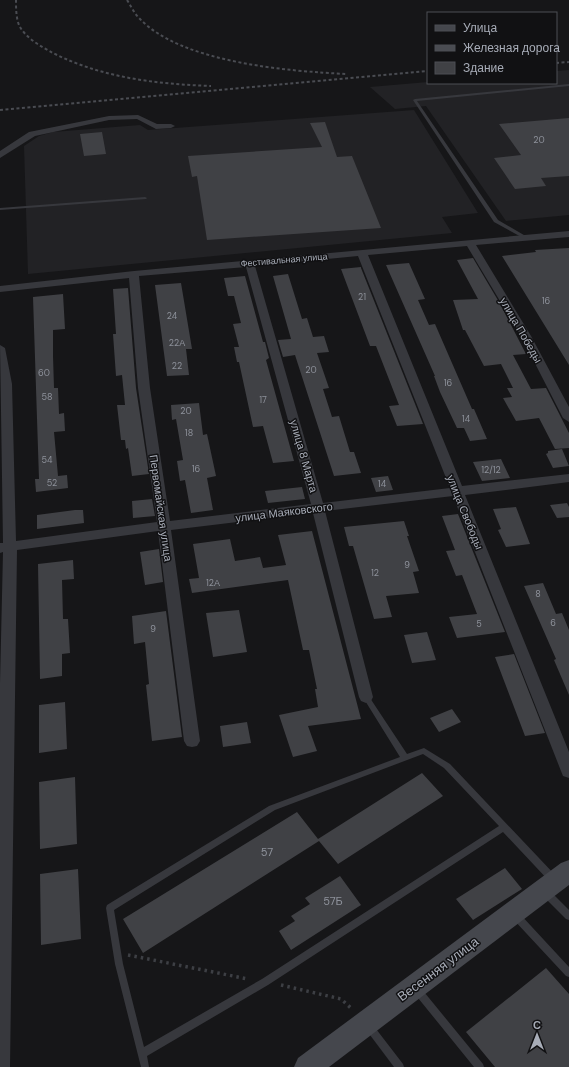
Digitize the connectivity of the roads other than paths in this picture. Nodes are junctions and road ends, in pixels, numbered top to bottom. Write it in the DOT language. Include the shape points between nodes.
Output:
graph roads {
  1 [pos="569,85"];
  2 [pos="171,126"];
  3 [pos="0,155"];
  4 [pos="145,198"];
  5 [pos="0,209"];
  6 [pos="569,234"];
  7 [pos="527,238"];
  8 [pos="470,243"];
  9 [pos="362,253"];
  10 [pos="250,264"];
  11 [pos="134,274"];
  12 [pos="0,289"];
  13 [pos="0,348"];
  14 [pos="569,418"];
  15 [pos="569,478"];
  16 [pos="457,492"];
  17 [pos="318,508"];
  18 [pos="164,526"];
  19 [pos="5,548"];
  20 [pos="366,697"];
  21 [pos="192,741"];
  22 [pos="405,758"];
  23 [pos="569,771"];
  24 [pos="504,827"];
  25 [pos="556,881"];
  26 [pos="513,913"];
  27 [pos="569,916"];
  28 [pos="569,974"];
  29 [pos="415,987"];
  30 [pos="366,1023"];
  31 [pos="141,1054"];
  32 [pos="0,1067"];
  33 [pos="145,1067"];
  34 [pos="307,1067"];
  35 [pos="400,1067"];
  36 [pos="480,1067"];
  1 -- 7 [label="lane" via="414,100 496,221"];
  2 -- 3 [label="street" via="156,127 138,117 109,118 32,134"];
  4 -- 5 [label="lane"];
  6 -- 7 [label="street, Фестивальная улица"];
  7 -- 8 [label="street, Фестивальная улица"];
  8 -- 9 [label="street, Фестивальная улица"];
  8 -- 14 [label="street, улица Победы" via="526,336"];
  9 -- 10 [label="street, Фестивальная улица"];
  9 -- 16 [label="street, улица Свободы"];
  10 -- 11 [label="street, Фестивальная улица"];
  10 -- 17 [label="street, улица 8 Марта"];
  11 -- 12 [label="street, Фестивальная улица"];
  11 -- 18 [label="street, Первомайская улица" via="144,388"];
  13 -- 19 [label="street" via="6,384"];
  15 -- 16 [label="street, улица Маяковского"];
  16 -- 17 [label="street, улица Маяковского"];
  16 -- 23 [label="street, улица Свободы"];
  17 -- 18 [label="street, улица Маяковского"];
  17 -- 20 [label="street, улица 8 Марта"];
  18 -- 19 [label="street, улица Маяковского"];
  18 -- 21 [label="street, Первомайская улица"];
  19 -- 32 [label="street"];
  20 -- 22 [label="lane"];
  22 -- 24 [label="lane" via="424,751 447,766"];
  22 -- 31 [label="lane" via="272,808 110,908 119,964"];
  24 -- 25 [label="lane"];
  24 -- 31 [label="lane" via="265,982"];
  25 -- 26 [label="street, Весенняя улица"];
  25 -- 27 [label="lane"];
  26 -- 28 [label="lane"];
  26 -- 29 [label="street, Весенняя улица"];
  29 -- 30 [label="street, Весенняя улица"];
  29 -- 36 [label="lane"];
  30 -- 34 [label="street, Весенняя улица"];
  30 -- 35 [label="lane"];
  31 -- 33 [label="lane"];
}
